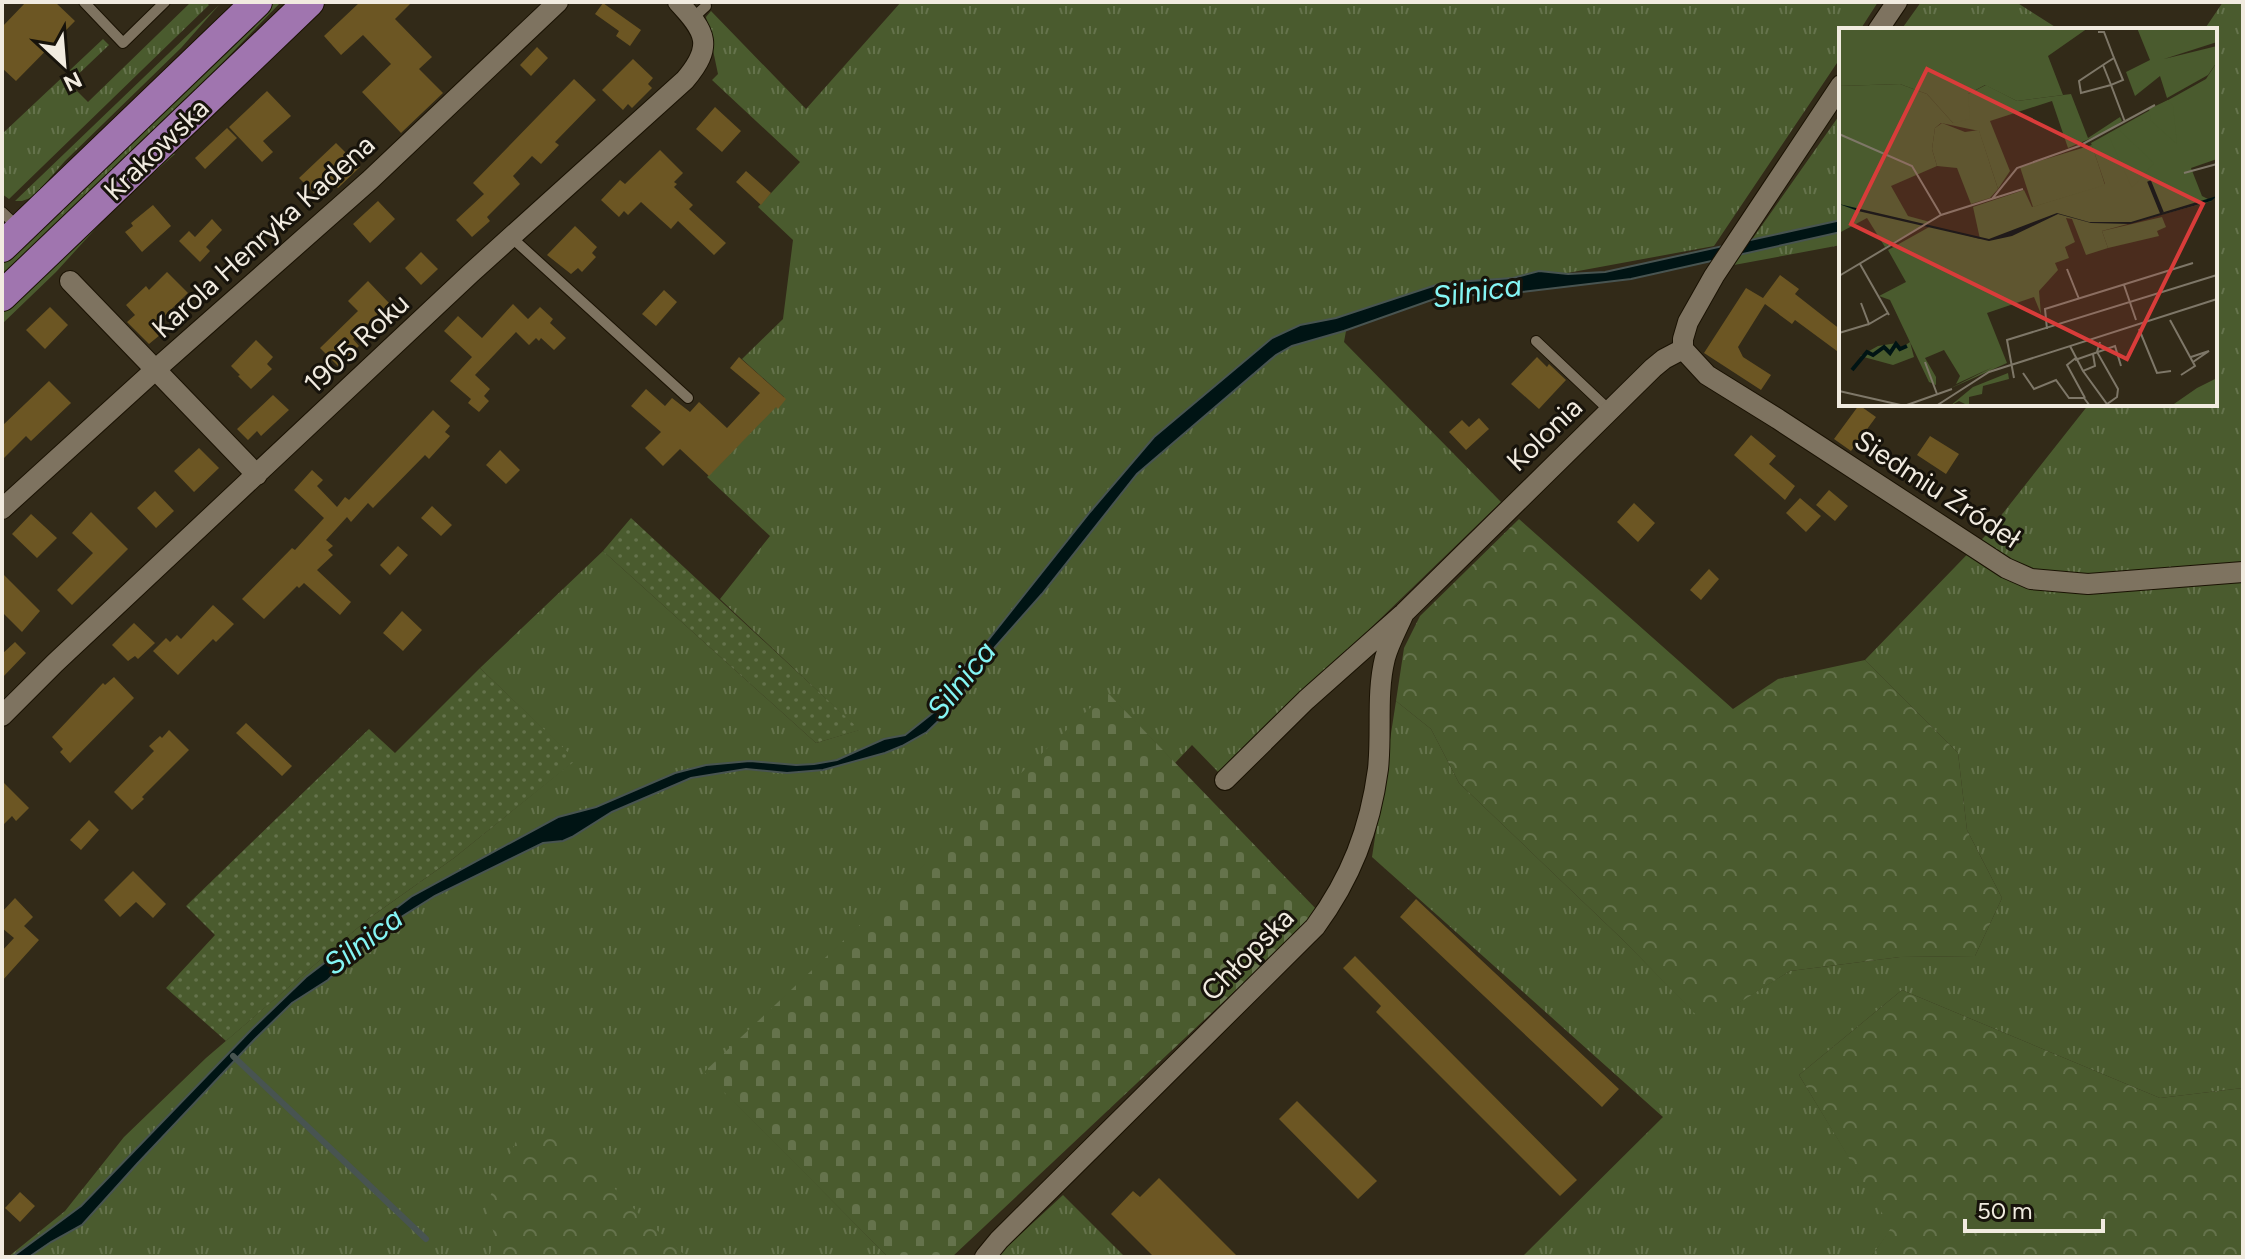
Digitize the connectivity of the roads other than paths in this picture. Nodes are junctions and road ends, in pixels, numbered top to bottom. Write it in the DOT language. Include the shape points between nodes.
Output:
graph roads {
  1 [pos="84,2"];
  2 [pos="165,2"];
  3 [pos="309,2"];
  4 [pos="558,2"];
  5 [pos="678,2"];
  6 [pos="1897,2"];
  7 [pos="243,9"];
  8 [pos="1879,28"];
  9 [pos="1839,88"];
  10 [pos="8,229"];
  11 [pos="511,237"];
  12 [pos="70,281"];
  13 [pos="2,296"];
  14 [pos="1536,341"];
  15 [pos="1683,349"];
  16 [pos="155,370"];
  17 [pos="688,398"];
  18 [pos="1609,410"];
  19 [pos="257,475"];
  20 [pos="2,509"];
  21 [pos="2243,572"];
  22 [pos="1404,613"];
  23 [pos="2,716"];
  24 [pos="1225,780"];
  25 [pos="985,1257"];
  1 -- 2 [label="lane" via="123,43"];
  3 -- 13 [label="main road, Krakowska"];
  4 -- 16 [label="street, Karola Henryka Kadena" via="370,180"];
  5 -- 11 [label="street, 1905 Roku" via="700,12 697,22 704,50 699,63"];
  6 -- 8 [label="street"];
  7 -- 10 [label="main road, Krakowska"];
  9 -- 15 [label="street" via="1714,276 1688,322"];
  11 -- 17 [label="lane"];
  11 -- 19 [label="street, 1905 Roku"];
  12 -- 16 [label="street"];
  14 -- 18 [label="lane"];
  15 -- 18 [label="street, Kolonia" via="1653,368"];
  15 -- 21 [label="street, Siedmiu Źródeł" via="1707,375 2006,568 2031,579 2088,584"];
  16 -- 19 [label="street"];
  16 -- 20 [label="street, Karola Henryka Kadena"];
  18 -- 22 [label="street, Kolonia"];
  19 -- 23 [label="street, 1905 Roku"];
  22 -- 24 [label="street, Kolonia"];
  22 -- 25 [label="street, Chłopska" via="1385,657 1371,811 1334,901 1315,927"];
}
